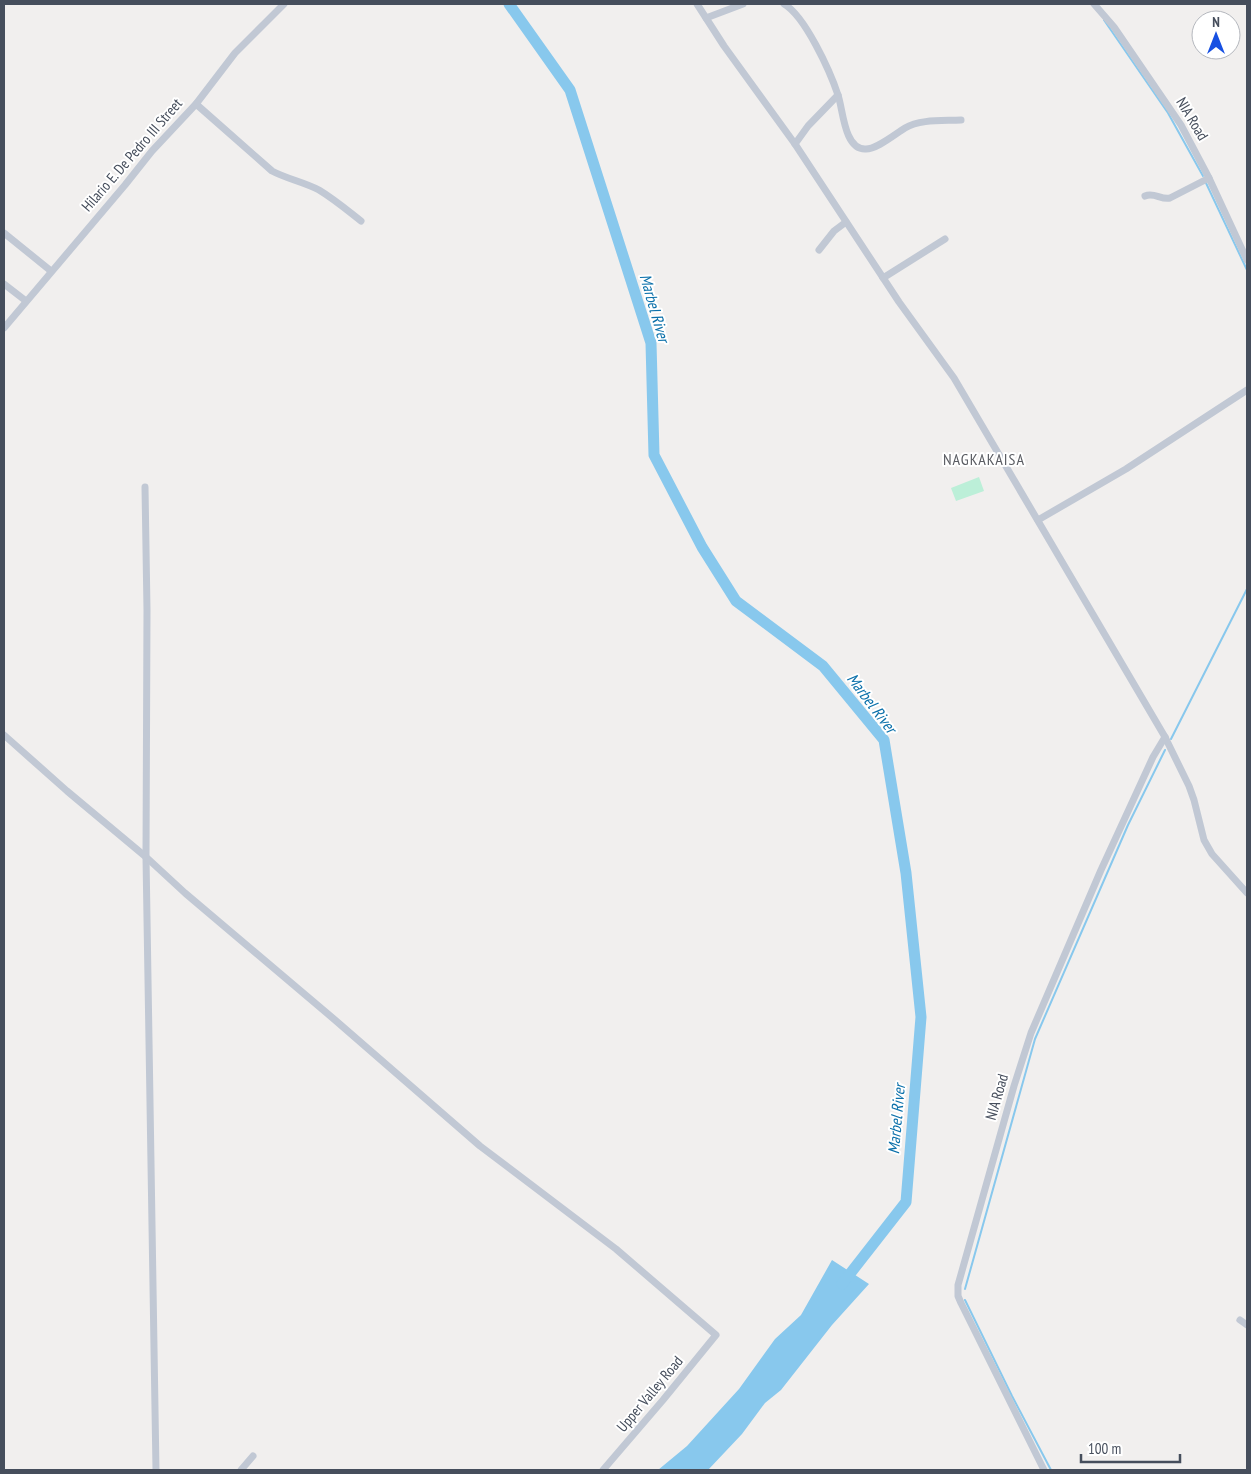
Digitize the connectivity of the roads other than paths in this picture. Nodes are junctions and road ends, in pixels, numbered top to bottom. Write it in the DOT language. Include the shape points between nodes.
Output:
graph roads {
  1 [pos="284,4"];
  2 [pos="696,4"];
  3 [pos="743,4"];
  4 [pos="784,4"];
  5 [pos="1094,4"];
  6 [pos="706,18"];
  7 [pos="838,95"];
  8 [pos="196,104"];
  9 [pos="961,120"];
  10 [pos="795,144"];
  11 [pos="1209,178"];
  12 [pos="1145,196"];
  13 [pos="361,221"];
  14 [pos="846,222"];
  15 [pos="4,234"];
  16 [pos="945,239"];
  17 [pos="819,250"];
  18 [pos="1247,260"];
  19 [pos="51,272"];
  20 [pos="883,278"];
  21 [pos="4,284"];
  22 [pos="26,301"];
  23 [pos="4,328"];
  24 [pos="1247,390"];
  25 [pos="144,487"];
  26 [pos="1038,520"];
  27 [pos="4,734"];
  28 [pos="1165,737"];
  29 [pos="146,857"];
  30 [pos="1247,893"];
  31 [pos="1240,1320"];
  32 [pos="1247,1326"];
  33 [pos="253,1456"];
  34 [pos="156,1470"];
  35 [pos="241,1470"];
  36 [pos="603,1470"];
  37 [pos="1044,1470"];
  1 -- 8 [label="street, Hilario E. De Pedro III Street" via="235,53"];
  2 -- 6 [label="street"];
  3 -- 6 [label="street"];
  4 -- 7 [label="street" via="804,23"];
  5 -- 11 [label="street, NIA Road" via="1114,27 1176,118"];
  6 -- 10 [label="street"];
  7 -- 9 [label="street" via="843,123 855,145 863,150 871,149 913,124"];
  7 -- 10 [label="street"];
  8 -- 13 [label="street" via="272,171 319,190"];
  8 -- 19 [label="street, Hilario E. De Pedro III Street" via="152,151"];
  10 -- 14 [label="street"];
  11 -- 12 [label="street" via="1170,198"];
  11 -- 18 [label="street, NIA Road"];
  14 -- 17 [label="street"];
  14 -- 20 [label="street"];
  15 -- 19 [label="street"];
  16 -- 20 [label="street"];
  19 -- 22 [label="street, Hilario E. De Pedro III Street"];
  20 -- 26 [label="street" via="954,378"];
  21 -- 22 [label="street"];
  22 -- 23 [label="street, Hilario E. De Pedro III Street"];
  24 -- 26 [label="street" via="1126,469"];
  25 -- 29 [label="street" via="148,610"];
  26 -- 28 [label="street"];
  27 -- 29 [label="street"];
  28 -- 30 [label="street" via="1192,793 1207,847"];
  28 -- 37 [label="street, NIA Road" via="1105,861 1031,1033 958,1285 961,1303"];
  29 -- 34 [label="street"];
  29 -- 36 [label="street, Upper Valley Road" via="480,1146 616,1249 716,1335"];
  31 -- 32 [label="street"];
  33 -- 35 [label="street"];
}
